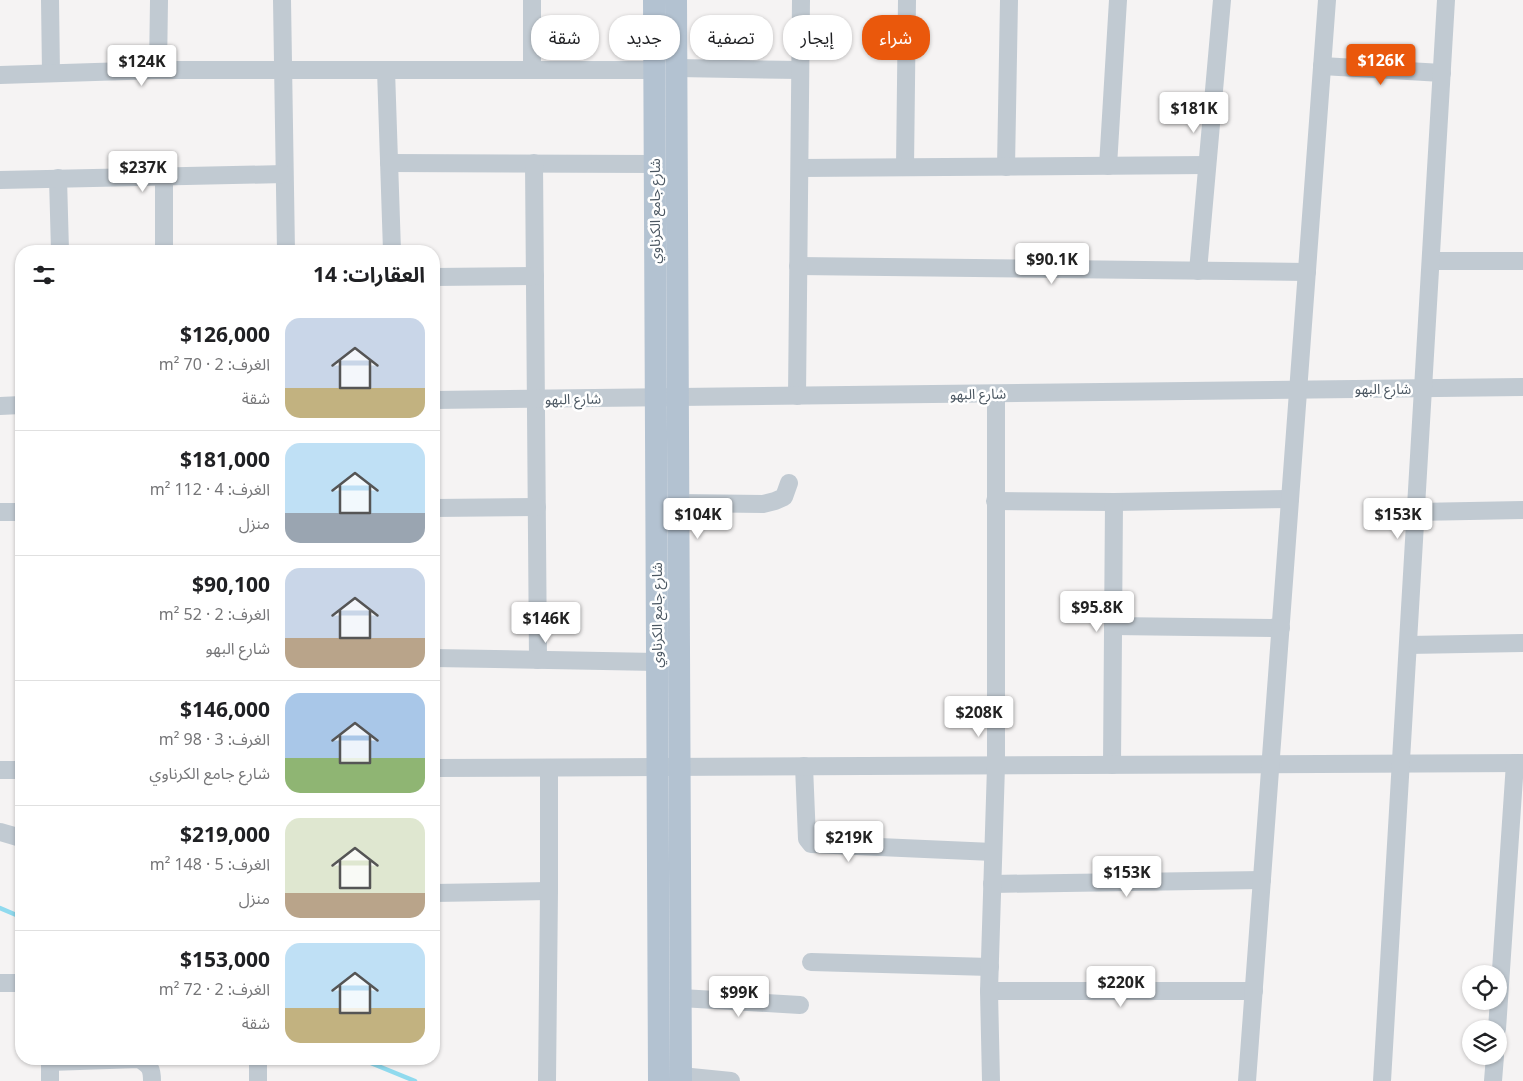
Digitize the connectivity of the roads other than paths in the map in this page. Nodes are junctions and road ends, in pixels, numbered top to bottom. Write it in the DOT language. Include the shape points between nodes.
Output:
graph roads {
  1 [pos="50,0"];
  2 [pos="159,0"];
  3 [pos="282,0"];
  4 [pos="532,0"];
  5 [pos="654,0"];
  6 [pos="676,0"];
  7 [pos="801,0"];
  8 [pos="906,0"];
  9 [pos="1009,0"];
  10 [pos="1118,0"];
  11 [pos="1222,0"];
  12 [pos="1327,0"];
  13 [pos="1446,0"];
  14 [pos="1322,66"];
  15 [pos="677,68"];
  16 [pos="158,70"];
  17 [pos="283,70"];
  18 [pos="386,70"];
  19 [pos="532,70"];
  20 [pos="654,70"];
  21 [pos="800,70"];
  22 [pos="51,73"];
  23 [pos="1442,73"];
  24 [pos="0,75"];
  25 [pos="389,163"];
  26 [pos="534,163"];
  27 [pos="655,164"];
  28 [pos="1207,165"];
  29 [pos="1108,166"];
  30 [pos="905,167"];
  31 [pos="1006,167"];
  32 [pos="801,168"];
  33 [pos="284,174"];
  34 [pos="164,176"];
  35 [pos="58,178"];
  36 [pos="0,180"];
  37 [pos="60,245"];
  38 [pos="164,245"];
  39 [pos="286,245"];
  40 [pos="392,245"];
  41 [pos="1431,261"];
  42 [pos="1523,262"];
  43 [pos="798,266"];
  44 [pos="1198,271"];
  45 [pos="1307,272"];
  46 [pos="535,276"];
  47 [pos="440,277"];
  48 [pos="1523,387"];
  49 [pos="1298,389"];
  50 [pos="1423,389"];
  51 [pos="996,394"];
  52 [pos="797,396"];
  53 [pos="656,398"];
  54 [pos="678,398"];
  55 [pos="536,399"];
  56 [pos="440,400"];
  57 [pos="15,405"];
  58 [pos="0,406"];
  59 [pos="789,483"];
  60 [pos="1290,499"];
  61 [pos="996,501"];
  62 [pos="678,502"];
  63 [pos="1114,502"];
  64 [pos="537,507"];
  65 [pos="440,508"];
  66 [pos="1523,510"];
  67 [pos="0,512"];
  68 [pos="15,512"];
  69 [pos="1416,512"];
  70 [pos="1113,626"];
  71 [pos="1281,628"];
  72 [pos="1523,643"];
  73 [pos="1408,645"];
  74 [pos="440,658"];
  75 [pos="538,660"];
  76 [pos="657,662"];
  77 [pos="1519,763"];
  78 [pos="1270,764"];
  79 [pos="1401,764"];
  80 [pos="1112,765"];
  81 [pos="804,766"];
  82 [pos="996,766"];
  83 [pos="658,767"];
  84 [pos="680,767"];
  85 [pos="440,768"];
  86 [pos="549,768"];
  87 [pos="0,770"];
  88 [pos="15,770"];
  89 [pos="0,832"];
  90 [pos="15,836"];
  91 [pos="993,852"];
  92 [pos="1262,880"];
  93 [pos="992,884"];
  94 [pos="549,892"];
  95 [pos="440,893"];
  96 [pos="811,962"];
  97 [pos="990,967"];
  98 [pos="0,983"];
  99 [pos="15,984"];
  100 [pos="989,991"];
  101 [pos="1254,991"];
  102 [pos="681,998"];
  103 [pos="800,1005"];
  104 [pos="1498,1020"];
  105 [pos="50,1065"];
  106 [pos="148,1065"];
  107 [pos="258,1065"];
  108 [pos="1494,1065"];
  109 [pos="681,1079"];
  110 [pos="50,1081"];
  111 [pos="152,1081"];
  112 [pos="258,1081"];
  113 [pos="548,1081"];
  114 [pos="659,1081"];
  115 [pos="730,1081"];
  116 [pos="991,1081"];
  117 [pos="1247,1081"];
  118 [pos="1382,1081"];
  119 [pos="1493,1081"];
  1 -- 22 [label="street"];
  2 -- 16 [label="street"];
  3 -- 17 [label="street"];
  4 -- 19 [label="street"];
  5 -- 20 [label="main road, شارع جامع الكرناوي"];
  6 -- 15 [label="main road, شارع جامع الكرناوي"];
  7 -- 21 [label="street"];
  8 -- 30 [label="street"];
  9 -- 31 [label="street"];
  10 -- 29 [label="street"];
  11 -- 28 [label="street"];
  12 -- 14 [label="street"];
  13 -- 23 [label="street"];
  14 -- 23 [label="street"];
  14 -- 45 [label="street"];
  15 -- 21 [label="street"];
  15 -- 54 [label="main road, شارع جامع الكرناوي"];
  16 -- 17 [label="street"];
  16 -- 22 [label="street"];
  17 -- 18 [label="street"];
  17 -- 33 [label="street"];
  18 -- 19 [label="street"];
  18 -- 25 [label="street"];
  19 -- 20 [label="street"];
  20 -- 27 [label="main road, شارع جامع الكرناوي"];
  21 -- 32 [label="street"];
  22 -- 24 [label="street"];
  23 -- 41 [label="street"];
  25 -- 26 [label="street"];
  25 -- 40 [label="street"];
  26 -- 27 [label="street"];
  26 -- 46 [label="street"];
  27 -- 53 [label="main road, شارع جامع الكرناوي"];
  28 -- 29 [label="street"];
  28 -- 44 [label="street"];
  29 -- 31 [label="street"];
  30 -- 31 [label="street"];
  30 -- 32 [label="street"];
  32 -- 43 [label="street"];
  33 -- 34 [label="street"];
  33 -- 39 [label="street"];
  34 -- 35 [label="street"];
  34 -- 38 [label="street"];
  35 -- 36 [label="street"];
  35 -- 37 [label="street"];
  41 -- 42 [label="street"];
  41 -- 50 [label="street"];
  43 -- 44 [label="street"];
  43 -- 52 [label="street"];
  44 -- 45 [label="street"];
  45 -- 49 [label="street"];
  46 -- 47 [label="street"];
  46 -- 55 [label="street"];
  48 -- 50 [label="street, شارع البهو"];
  49 -- 50 [label="street, شارع البهو"];
  49 -- 51 [label="street, شارع البهو"];
  49 -- 60 [label="street"];
  50 -- 69 [label="street"];
  51 -- 52 [label="street, شارع البهو"];
  51 -- 61 [label="street"];
  52 -- 54 [label="street, شارع البهو"];
  53 -- 54 [label="street, شارع البهو"];
  53 -- 55 [label="street, شارع البهو"];
  53 -- 76 [label="main road, شارع جامع الكرناوي"];
  54 -- 62 [label="main road, شارع جامع الكرناوي"];
  55 -- 56 [label="street, شارع البهو"];
  55 -- 64 [label="street"];
  57 -- 58 [label="street"];
  59 -- 62 [label="street" via="784,497 775,502"];
  60 -- 63 [label="street"];
  60 -- 71 [label="street"];
  61 -- 63 [label="street"];
  61 -- 82 [label="street"];
  62 -- 84 [label="main road, شارع جامع الكرناوي"];
  63 -- 70 [label="street"];
  64 -- 65 [label="street"];
  64 -- 75 [label="street"];
  66 -- 69 [label="street"];
  67 -- 68 [label="street"];
  69 -- 73 [label="street"];
  70 -- 71 [label="street"];
  70 -- 80 [label="street"];
  71 -- 78 [label="street"];
  72 -- 73 [label="street"];
  73 -- 79 [label="street"];
  74 -- 75 [label="street"];
  75 -- 76 [label="street"];
  76 -- 83 [label="main road, شارع جامع الكرناوي"];
  77 -- 79 [label="street"];
  77 -- 104 [label="street"];
  78 -- 79 [label="street"];
  78 -- 80 [label="street"];
  78 -- 92 [label="street"];
  79 -- 118 [label="street"];
  80 -- 82 [label="street"];
  81 -- 82 [label="street"];
  81 -- 84 [label="street"];
  81 -- 91 [label="street" via="807,839 811,844"];
  82 -- 91 [label="street"];
  83 -- 84 [label="street"];
  83 -- 86 [label="street"];
  83 -- 114 [label="main road, شارع جامع الكرناوي"];
  84 -- 102 [label="main road, شارع جامع الكرناوي"];
  85 -- 86 [label="street"];
  86 -- 94 [label="street"];
  87 -- 88 [label="street"];
  89 -- 90 [label="street"];
  91 -- 93 [label="street"];
  92 -- 93 [label="street"];
  92 -- 101 [label="street"];
  93 -- 97 [label="street"];
  94 -- 95 [label="street"];
  94 -- 113 [label="street"];
  96 -- 97 [label="street"];
  97 -- 100 [label="street"];
  98 -- 99 [label="street"];
  100 -- 101 [label="street"];
  100 -- 116 [label="street"];
  101 -- 117 [label="street"];
  102 -- 103 [label="street"];
  102 -- 109 [label="main road, شارع جامع الكرناوي"];
  105 -- 110 [label="street"];
  106 -- 111 [label="street" via="152,1070"];
  107 -- 112 [label="street"];
  108 -- 119 [label="street"];
  109 -- 115 [label="street"];
}
